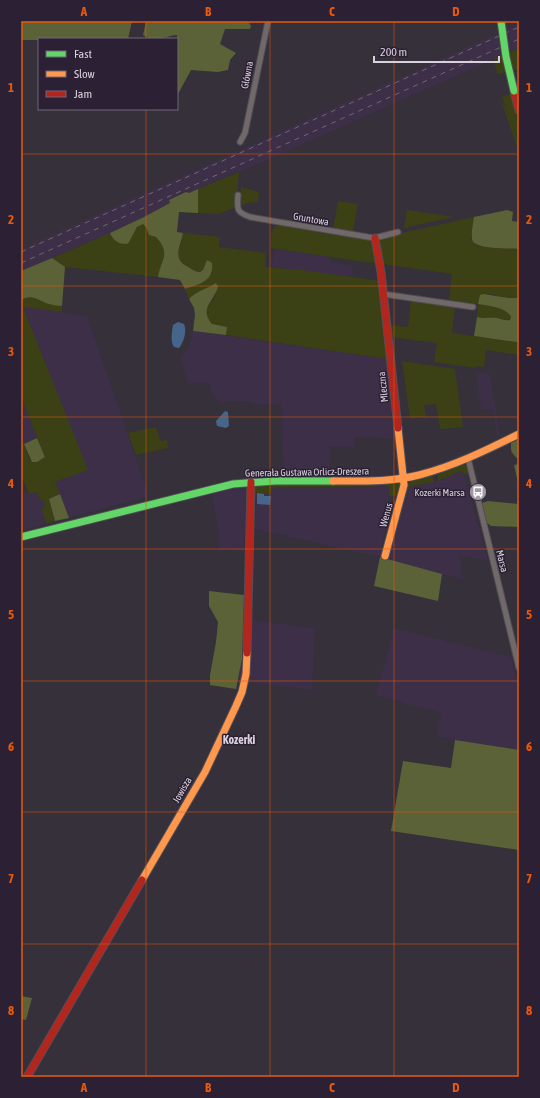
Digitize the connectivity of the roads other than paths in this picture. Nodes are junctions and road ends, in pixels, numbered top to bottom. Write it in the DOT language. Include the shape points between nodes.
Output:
graph roads {
  1 [pos="268,21"];
  2 [pos="501,21"];
  3 [pos="519,110"];
  4 [pos="240,142"];
  5 [pos="238,194"];
  6 [pos="398,232"];
  7 [pos="375,238"];
  8 [pos="383,294"];
  9 [pos="473,307"];
  10 [pos="519,434"];
  11 [pos="468,458"];
  12 [pos="404,478"];
  13 [pos="251,482"];
  14 [pos="21,537"];
  15 [pos="385,556"];
  16 [pos="519,668"];
  17 [pos="27,1077"];
  1 -- 4 [label="street, Główna" via="245,133"];
  2 -- 3 [label="street, bridge"];
  5 -- 7 [label="street, Gruntowa" via="239,211 250,217 351,236"];
  6 -- 7 [label="street, Gruntowa"];
  7 -- 8 [label="street, Mleczna"];
  8 -- 9 [label="street"];
  8 -- 12 [label="street, Mleczna"];
  10 -- 11 [label="street, Generała Gustawa Orlicz-Dreszera"];
  11 -- 12 [label="street, Generała Gustawa Orlicz-Dreszera" via="434,471"];
  11 -- 16 [label="street, Marsa"];
  12 -- 13 [label="street, Generała Gustawa Orlicz-Dreszera"];
  12 -- 15 [label="street, Wenus"];
  13 -- 14 [label="street, Generała Gustawa Orlicz-Dreszera" via="210,489"];
  13 -- 17 [label="street, Jowisza" via="247,655 242,692 205,772"];
}
